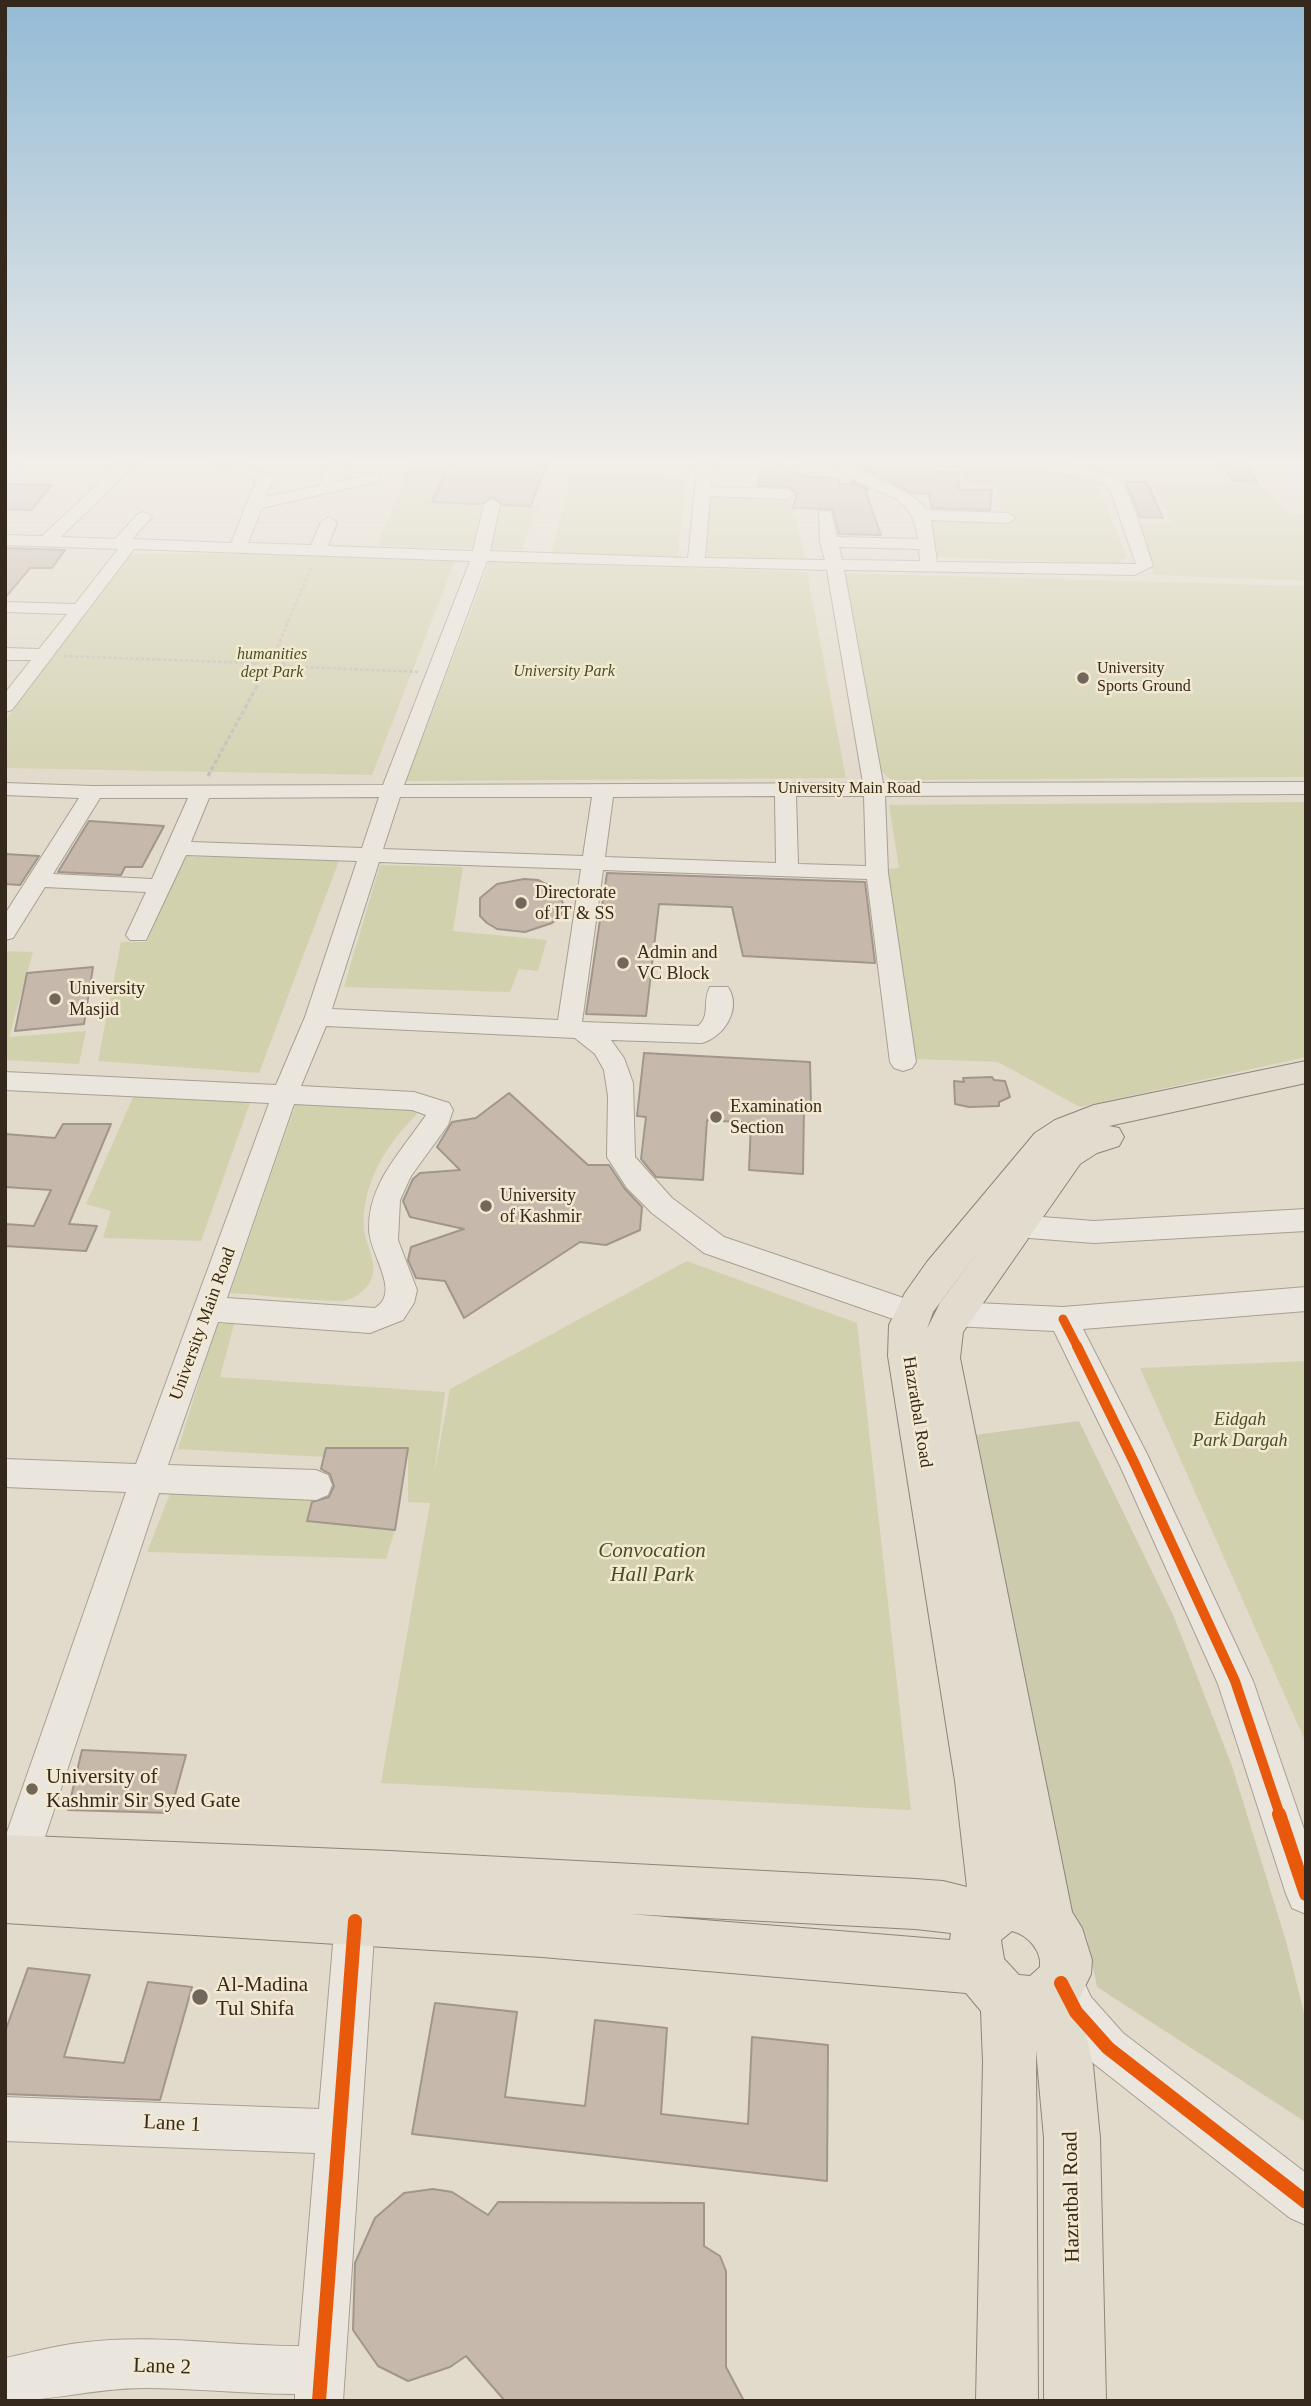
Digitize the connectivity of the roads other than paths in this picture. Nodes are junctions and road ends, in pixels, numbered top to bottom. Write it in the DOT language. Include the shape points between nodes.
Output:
graph roads {
  1 [pos="108,569"];
  2 [pos="476,569"];
  3 [pos="833,569"];
  4 [pos="1085,569"];
  5 [pos="1136,569"];
  6 [pos="5,607"];
  7 [pos="81,609"];
  8 [pos="5,654"];
  9 [pos="46,655"];
  10 [pos="7,700"];
  11 [pos="1306,788"];
  12 [pos="5,789"];
  13 [pos="392,789"];
  14 [pos="604,789"];
  15 [pos="785,789"];
  16 [pos="874,789"];
  17 [pos="200,791"];
  18 [pos="93,792"];
  19 [pos="177,848"];
  20 [pos="373,855"];
  21 [pos="595,864"];
  22 [pos="787,871"];
  23 [pos="877,873"];
  24 [pos="39,880"];
  25 [pos="159,886"];
  26 [pos="5,933"];
  27 [pos="138,935"];
  28 [pos="719,993"];
  29 [pos="317,1017"];
  30 [pos="575,1029"];
  31 [pos="903,1062"];
  32 [pos="1306,1072"];
  33 [pos="5,1081"];
  34 [pos="285,1094"];
  35 [pos="1306,1095"];
  36 [pos="1306,1220"];
  37 [pos="1016,1226"];
  38 [pos="1306,1299"];
  39 [pos="209,1309"];
  40 [pos="928,1311"];
  41 [pos="1063,1319"];
  42 [pos="5,1473"];
  43 [pos="147,1479"];
  44 [pos="316,1485"];
  45 [pos="9,1873"];
  46 [pos="1306,1894"];
  47 [pos="989,1913"];
  48 [pos="355,1921"];
  49 [pos="1048,1921"];
  50 [pos="1024,1986"];
  51 [pos="5,2119"];
  52 [pos="340,2132"];
  53 [pos="1306,2202"];
  54 [pos="5,2382"];
  55 [pos="320,2385"];
  56 [pos="1007,2401"];
  57 [pos="1074,2401"];
  1 -- 7 [label="street"];
  2 -- 13 [label="street, University Main Road"];
  3 -- 16 [label="street"];
  4 -- 5 [label="street"];
  6 -- 7 [label="street"];
  7 -- 9 [label="street"];
  8 -- 9 [label="street"];
  9 -- 10 [label="street"];
  11 -- 16 [label="street, University Main Road"];
  12 -- 18 [label="street, University Main Road"];
  13 -- 14 [label="street, University Main Road"];
  13 -- 17 [label="street, University Main Road"];
  13 -- 20 [label="street, University Main Road"];
  14 -- 15 [label="street, University Main Road"];
  14 -- 21 [label="street"];
  15 -- 16 [label="street, University Main Road"];
  15 -- 22 [label="street"];
  16 -- 23 [label="street"];
  17 -- 18 [label="street, University Main Road"];
  17 -- 19 [label="street"];
  18 -- 24 [label="street"];
  19 -- 20 [label="street"];
  19 -- 25 [label="street"];
  20 -- 21 [label="street"];
  20 -- 29 [label="street, University Main Road"];
  21 -- 22 [label="street"];
  21 -- 30 [label="street"];
  22 -- 23 [label="street"];
  23 -- 31 [label="street"];
  24 -- 25 [label="street"];
  24 -- 26 [label="street"];
  25 -- 27 [label="street"];
  28 -- 30 [label="street" via="717,1024 702,1035"];
  29 -- 30 [label="street"];
  29 -- 34 [label="street, University Main Road"];
  30 -- 40 [label="street" via="593,1036 615,1062 623,1100 619,1146 624,1163 698,1234 715,1244"];
  32 -- 40 [label="main road, Hazratbal Road" via="1094,1117 1067,1128 1047,1142 940,1272"];
  33 -- 34 [label="street"];
  34 -- 39 [label="street, University Main Road"];
  34 -- 39 [label="street" via="414,1101 440,1110 439,1118 400,1169 386,1199 383,1234 401,1298 391,1314 370,1321"];
  35 -- 37 [label="main road, Hazratbal Road" via="1085,1144 1068,1156"];
  36 -- 37 [label="street" via="1094,1232"];
  37 -- 40 [label="main road, Hazratbal Road"];
  38 -- 41 [label="street"];
  39 -- 43 [label="street, University Main Road"];
  40 -- 41 [label="street"];
  40 -- 47 [label="main road, Hazratbal Road" via="908,1325 907,1356 979,1781"];
  40 -- 49 [label="main road, Hazratbal Road" via="944,1332 940,1358"];
  41 -- 46 [label="street" via="1235,1681"];
  42 -- 43 [label="street"];
  43 -- 44 [label="street"];
  43 -- 45 [label="street, University Main Road"];
  45 -- 47 [label="main road" via="390,1876 924,1905"];
  45 -- 48 [label="main road"];
  47 -- 49 [label="main road" via="1007,1905 1021,1906"];
  47 -- 50 [label="main road" via="978,1928 974,1947"];
  48 -- 50 [label="main road" via="542,1932"];
  48 -- 52 [label="street"];
  49 -- 50 [label="main road" via="1065,1951"];
  50 -- 53 [label="street" via="1076,2012 1108,2048"];
  50 -- 56 [label="main road" via="1010,2062"];
  50 -- 57 [label="main road, Hazratbal Road" via="1066,2065 1072,2138"];
  51 -- 52 [label="street, Lane 1"];
  52 -- 55 [label="street"];
  54 -- 55 [label="street, Lane 2" via="80,2367 145,2364 234,2370"];
}
